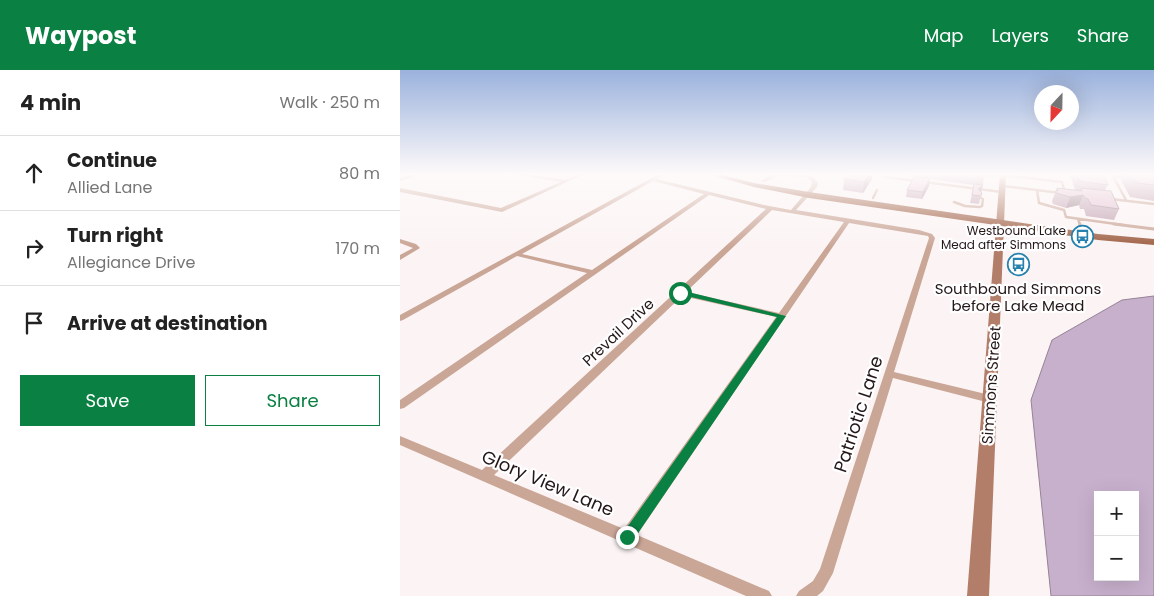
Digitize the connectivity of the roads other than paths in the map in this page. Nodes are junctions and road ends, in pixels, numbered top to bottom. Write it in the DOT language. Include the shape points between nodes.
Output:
graph roads {
  1 [pos="444,199"];
  2 [pos="527,199"];
  3 [pos="616,199"];
  4 [pos="700,199"];
  5 [pos="731,199"];
  6 [pos="804,199"];
  7 [pos="876,199"];
  8 [pos="982,199"];
  9 [pos="1002,199"];
  10 [pos="1038,199"];
  11 [pos="1114,199"];
  12 [pos="1126,200"];
  13 [pos="954,202"];
  14 [pos="1154,204"];
  15 [pos="771,208"];
  16 [pos="792,212"];
  17 [pos="848,220"];
  18 [pos="1001,220"];
  19 [pos="1079,223"];
  20 [pos="1154,229"];
  21 [pos="1123,238"];
  22 [pos="400,241"];
  23 [pos="1154,242"];
  24 [pos="417,248"];
  25 [pos="515,254"];
  26 [pos="400,258"];
  27 [pos="593,272"];
  28 [pos="680,293"];
  29 [pos="782,316"];
  30 [pos="400,318"];
  31 [pos="889,374"];
  32 [pos="990,399"];
  33 [pos="400,405"];
  34 [pos="400,440"];
  35 [pos="484,476"];
  36 [pos="627,537"];
  37 [pos="764,596"];
  38 [pos="804,596"];
  39 [pos="978,596"];
  1 -- 2 [label="street" via="502,210"];
  3 -- 25 [label="street"];
  4 -- 27 [label="street"];
  5 -- 15 [label="street"];
  6 -- 16 [label="street"];
  7 -- 18 [label="main road"];
  8 -- 13 [label="lane" via="980,207"];
  9 -- 18 [label="main road, Simmons Street"];
  10 -- 19 [label="lane" via="1039,203 1064,210 1066,217"];
  11 -- 12 [label="lane"];
  12 -- 14 [label="lane"];
  15 -- 16 [label="street"];
  15 -- 28 [label="street, Prevail Drive"];
  16 -- 17 [label="street"];
  17 -- 29 [label="street"];
  17 -- 31 [label="street, Patriotic Lane" via="930,235 932,241"];
  18 -- 19 [label="main road"];
  18 -- 21 [label="main road" via="1098,237"];
  18 -- 32 [label="main road, Simmons Street"];
  19 -- 20 [label="lane"];
  19 -- 21 [label="main road"];
  21 -- 23 [label="main road"];
  22 -- 24 [label="street"];
  24 -- 26 [label="street"];
  25 -- 27 [label="street"];
  25 -- 30 [label="street"];
  27 -- 33 [label="street"];
  28 -- 29 [label="street"];
  28 -- 35 [label="street, Prevail Drive"];
  29 -- 36 [label="street"];
  31 -- 32 [label="street"];
  31 -- 38 [label="street, Patriotic Lane" via="826,573 818,586"];
  32 -- 39 [label="main road, Simmons Street"];
  34 -- 35 [label="street, Glory View Lane"];
  35 -- 36 [label="street, Glory View Lane"];
  36 -- 37 [label="street, Glory View Lane"];
}
